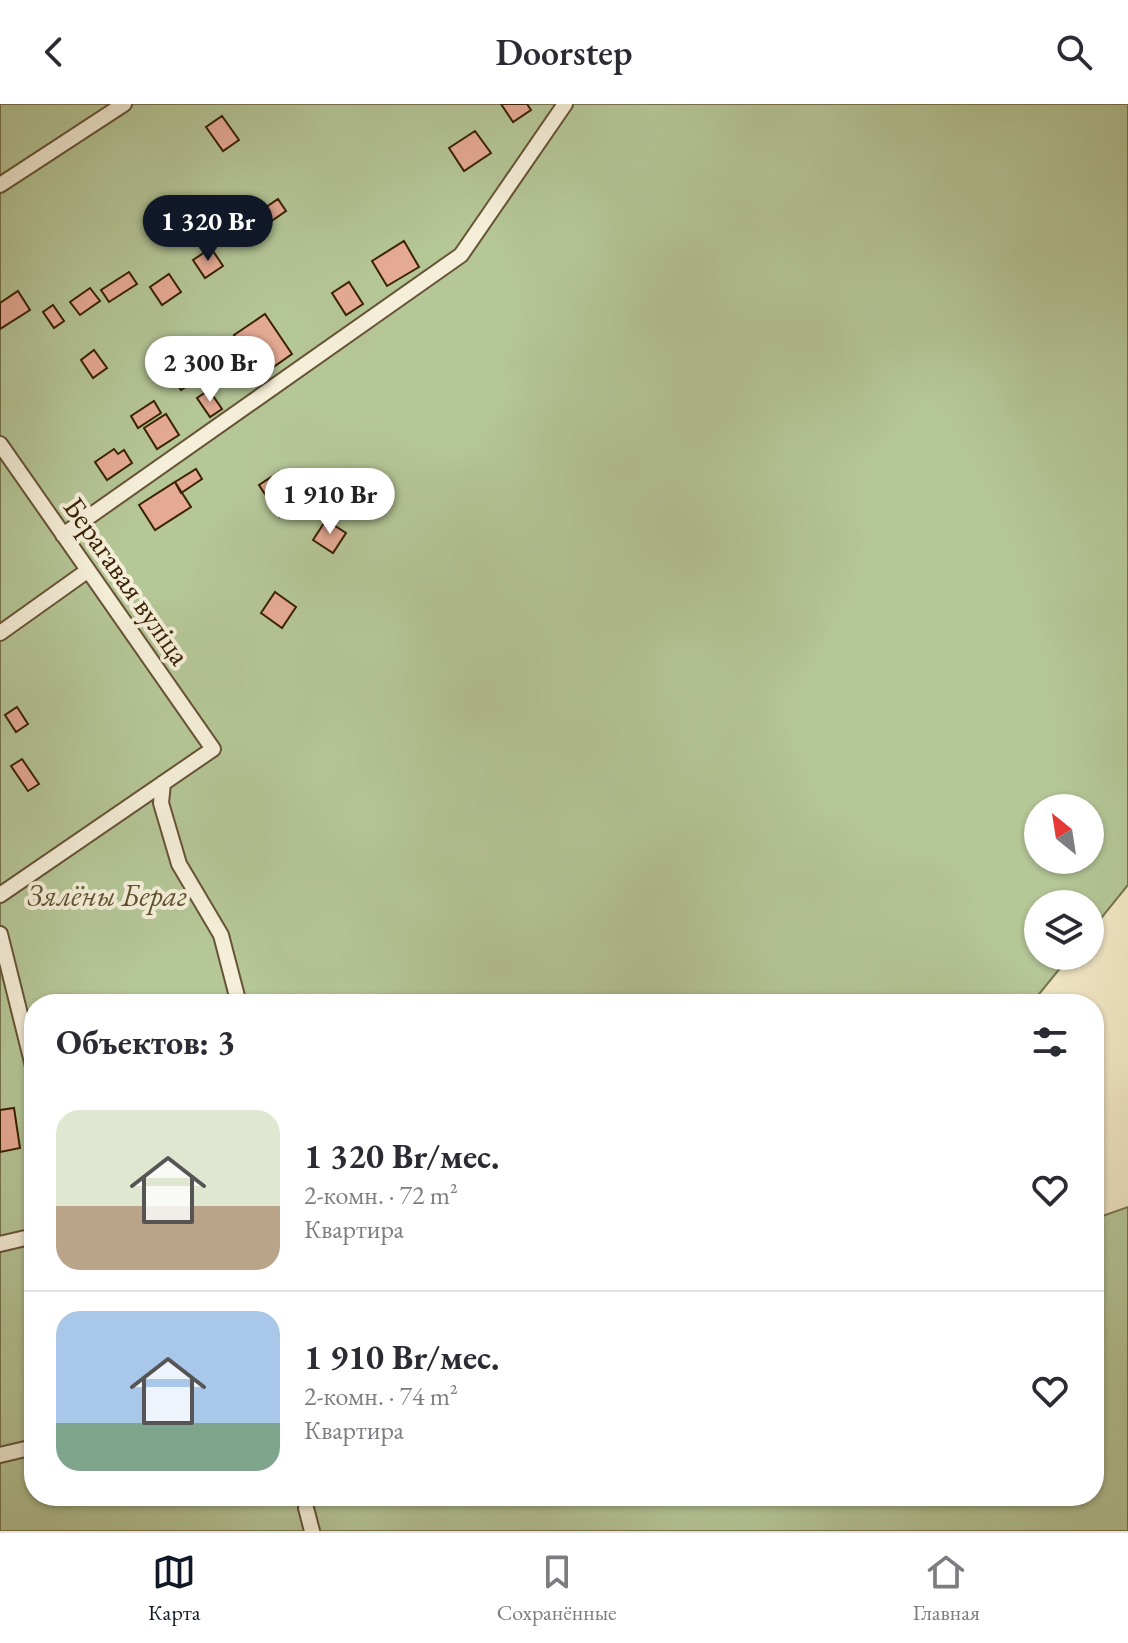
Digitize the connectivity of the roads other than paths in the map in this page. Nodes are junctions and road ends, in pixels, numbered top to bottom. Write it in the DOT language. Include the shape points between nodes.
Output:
graph roads {
  1 [pos="124,104"];
  2 [pos="565,104"];
  3 [pos="0,185"];
  4 [pos="0,444"];
  5 [pos="63,535"];
  6 [pos="87,571"];
  7 [pos="0,633"];
  8 [pos="163,783"];
  9 [pos="0,895"];
  10 [pos="0,934"];
  11 [pos="236,994"];
  12 [pos="24,1030"];
  13 [pos="24,1238"];
  14 [pos="0,1244"];
  15 [pos="24,1449"];
  16 [pos="0,1455"];
  17 [pos="306,1508"];
  18 [pos="312,1531"];
  1 -- 3 [label="lane"];
  2 -- 5 [label="lane" via="461,255"];
  4 -- 5 [label="lane, Берагавая вуліца"];
  5 -- 6 [label="lane, Берагавая вуліца"];
  6 -- 7 [label="lane"];
  6 -- 8 [label="lane, Берагавая вуліца" via="213,749"];
  8 -- 9 [label="lane"];
  8 -- 11 [label="lane" via="161,803 179,864 221,935"];
  10 -- 12 [label="lane"];
  13 -- 14 [label="lane"];
  15 -- 16 [label="lane"];
  17 -- 18 [label="lane"];
}
